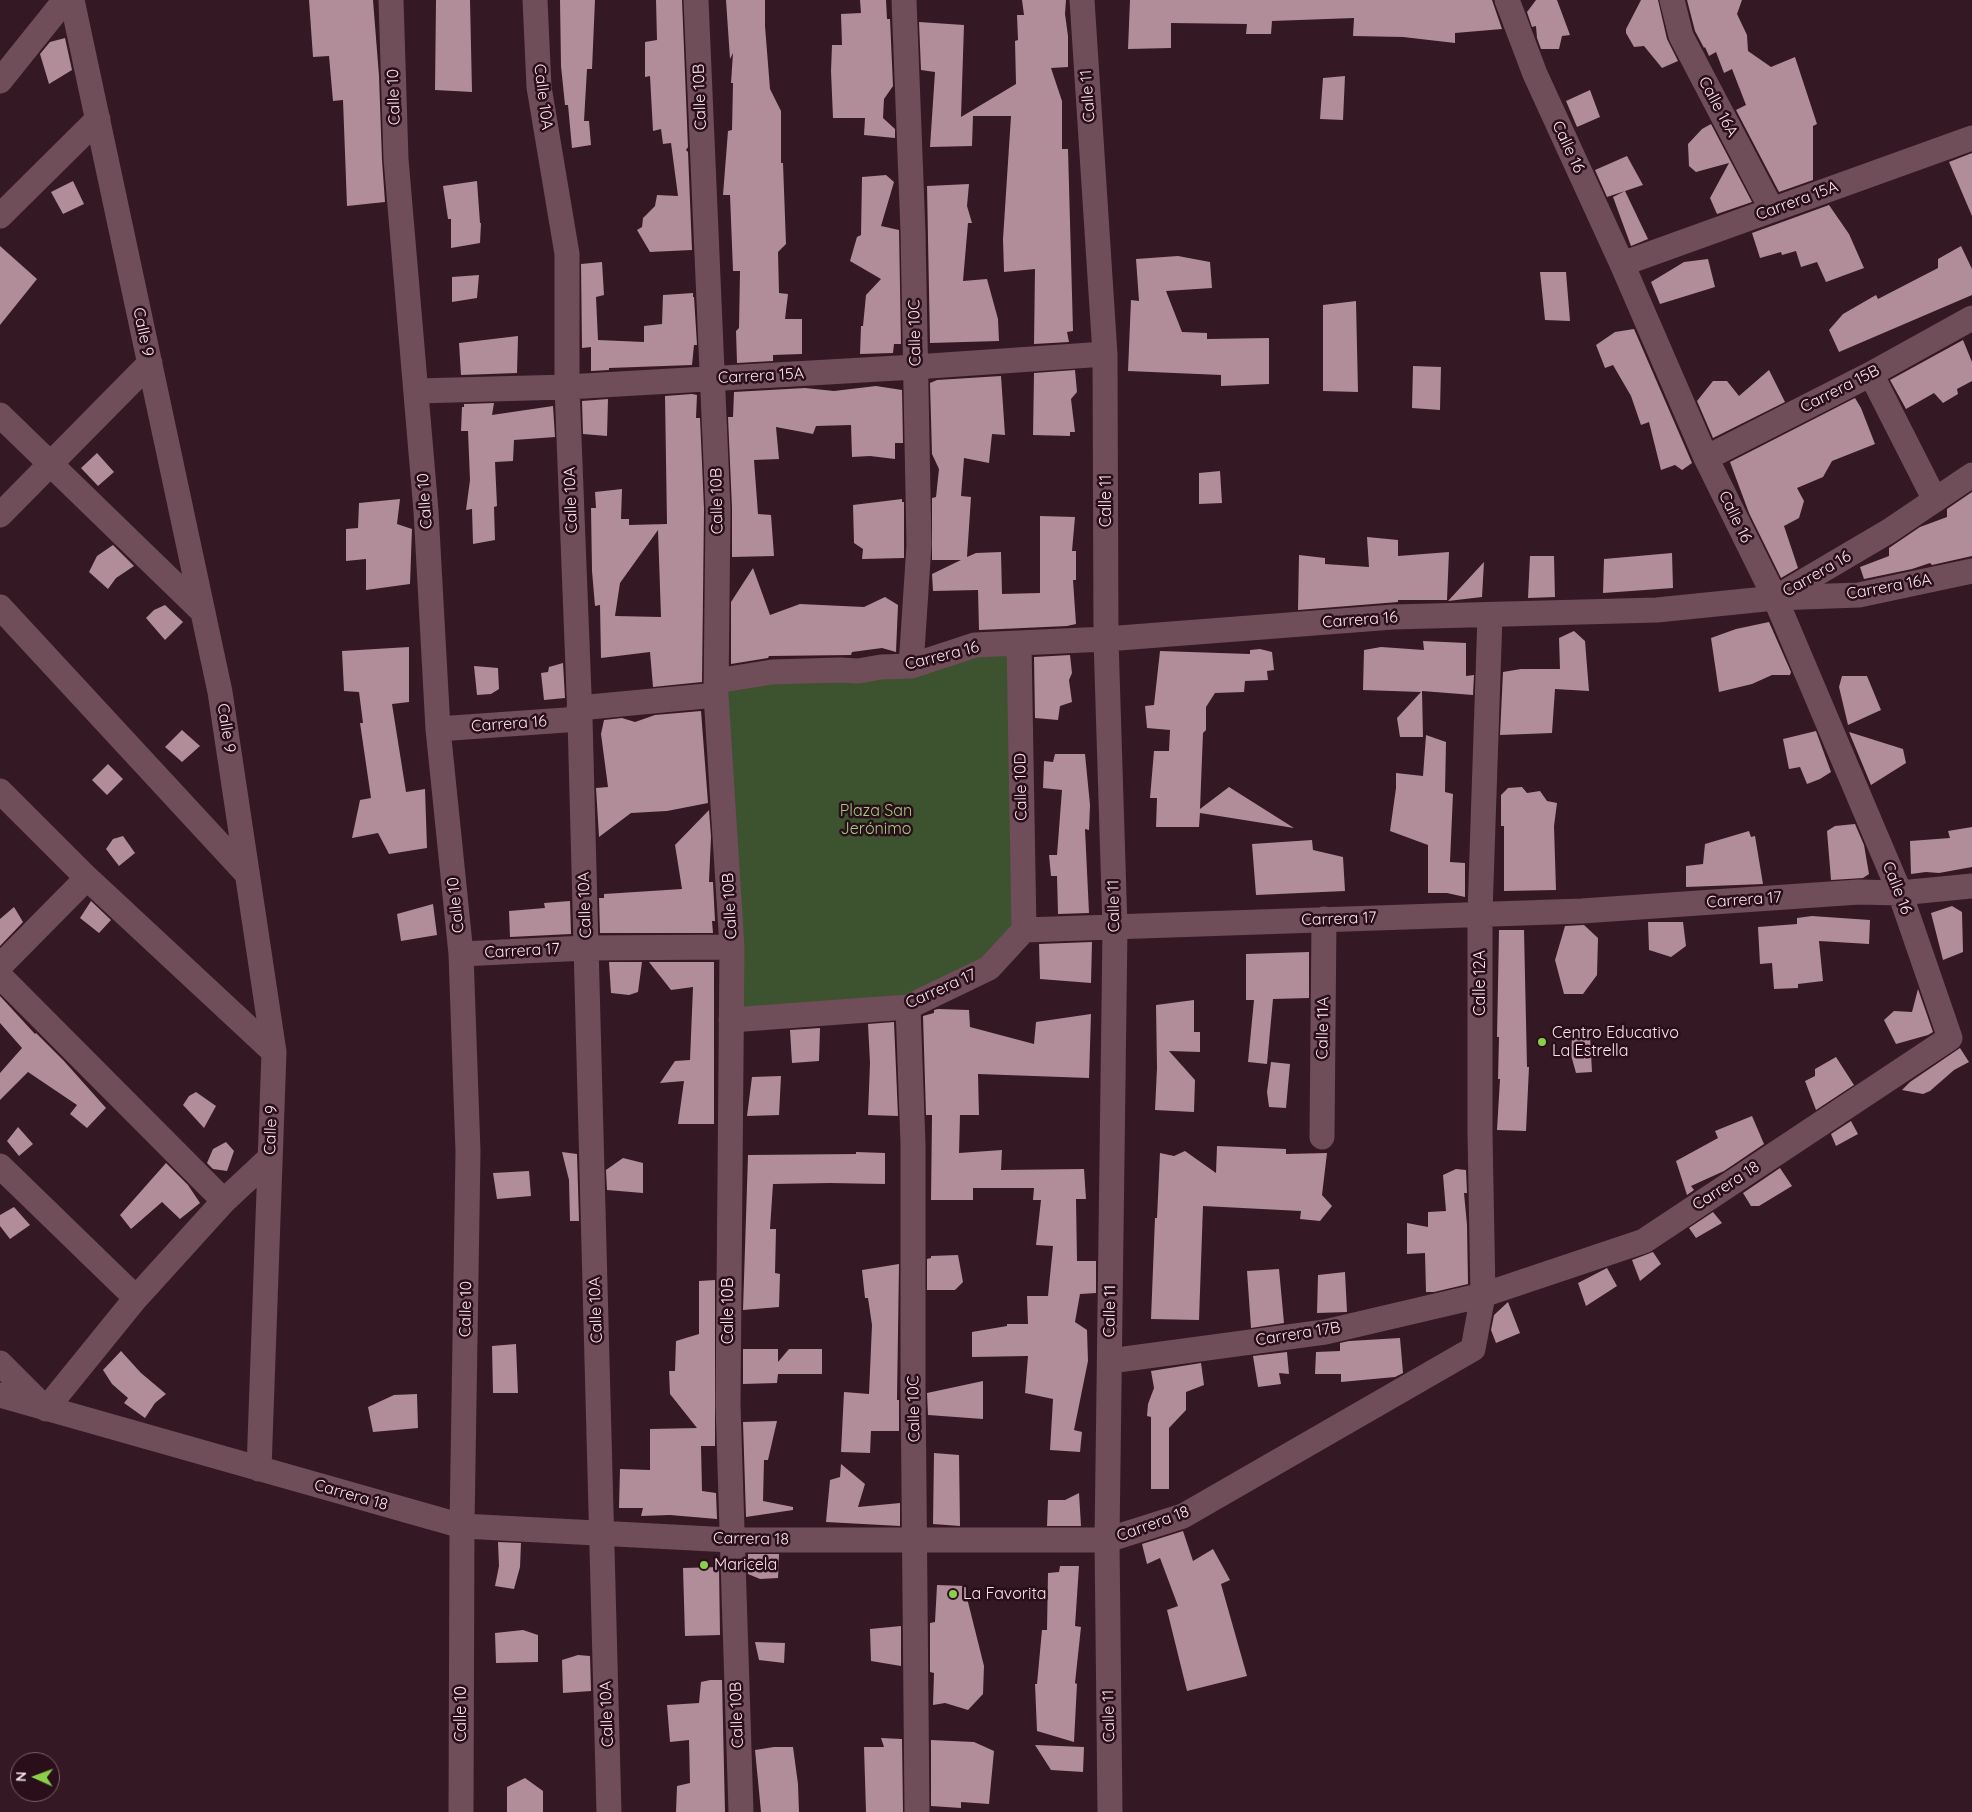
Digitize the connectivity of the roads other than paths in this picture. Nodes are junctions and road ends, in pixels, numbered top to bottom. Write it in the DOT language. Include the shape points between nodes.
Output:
graph roads {
  1 [pos="65,0"];
  2 [pos="72,0"];
  3 [pos="391,0"];
  4 [pos="535,0"];
  5 [pos="696,0"];
  6 [pos="904,0"];
  7 [pos="1082,0"];
  8 [pos="1507,0"];
  9 [pos="1672,0"];
  10 [pos="0,81"];
  11 [pos="98,120"];
  12 [pos="1972,138"];
  13 [pos="1772,210"];
  14 [pos="0,216"];
  15 [pos="1622,264"];
  16 [pos="1972,318"];
  17 [pos="1106,354"];
  18 [pos="150,363"];
  19 [pos="915,367"];
  20 [pos="1871,374"];
  21 [pos="712,379"];
  22 [pos="567,387"];
  23 [pos="416,391"];
  24 [pos="0,415"];
  25 [pos="1706,458"];
  26 [pos="51,464"];
  27 [pos="1972,474"];
  28 [pos="1936,500"];
  29 [pos="0,515"];
  30 [pos="1972,571"];
  31 [pos="1775,598"];
  32 [pos="0,606"];
  33 [pos="203,612"];
  34 [pos="1490,616"];
  35 [pos="1106,639"];
  36 [pos="1019,643"];
  37 [pos="911,666"];
  38 [pos="716,688"];
  39 [pos="579,714"];
  40 [pos="438,729"];
  41 [pos="0,791"];
  42 [pos="247,874"];
  43 [pos="87,878"];
  44 [pos="1972,886"];
  45 [pos="1900,892"];
  46 [pos="1480,913"];
  47 [pos="1324,920"];
  48 [pos="1115,928"];
  49 [pos="1024,930"];
  50 [pos="586,948"];
  51 [pos="732,948"];
  52 [pos="461,954"];
  53 [pos="0,966"];
  54 [pos="0,976"];
  55 [pos="908,1007"];
  56 [pos="731,1020"];
  57 [pos="1950,1038"];
  58 [pos="274,1052"];
  59 [pos="1322,1137"];
  60 [pos="270,1158"];
  61 [pos="0,1166"];
  62 [pos="224,1201"];
  63 [pos="1483,1295"];
  64 [pos="136,1298"];
  65 [pos="1473,1349"];
  66 [pos="1110,1361"];
  67 [pos="0,1363"];
  68 [pos="0,1395"];
  69 [pos="46,1409"];
  70 [pos="260,1469"];
  71 [pos="462,1526"];
  72 [pos="602,1533"];
  73 [pos="731,1540"];
  74 [pos="915,1540"];
  75 [pos="1107,1540"];
  76 [pos="461,1812"];
  77 [pos="610,1812"];
  78 [pos="741,1812"];
  79 [pos="918,1812"];
  80 [pos="1110,1812"];
  1 -- 10 [label="street"];
  2 -- 11 [label="street, Calle 9"];
  3 -- 23 [label="street, Calle 10" via="396,159"];
  4 -- 22 [label="street, Calle 10A" via="539,87 567,254"];
  5 -- 21 [label="street, Calle 10B"];
  6 -- 19 [label="street, Calle 10C"];
  7 -- 17 [label="street, Calle 11"];
  8 -- 15 [label="street, Calle 16" via="1535,74"];
  9 -- 13 [label="street, Calle 16A" via="1680,36"];
  11 -- 14 [label="street"];
  11 -- 18 [label="street, Calle 9"];
  12 -- 13 [label="street, Carrera 15A"];
  13 -- 15 [label="street, Carrera 15A"];
  15 -- 25 [label="street, Calle 16"];
  16 -- 20 [label="street, Carrera 15B"];
  17 -- 19 [label="street, Carrera 15A"];
  17 -- 35 [label="street, Calle 11"];
  18 -- 26 [label="street"];
  18 -- 33 [label="street, Calle 9"];
  19 -- 21 [label="street, Carrera 15A"];
  19 -- 37 [label="street, Calle 10C" via="919,545"];
  20 -- 25 [label="street, Carrera 15B"];
  20 -- 28 [label="street"];
  21 -- 22 [label="street, Carrera 15A"];
  21 -- 38 [label="street, Calle 10B" via="718,509"];
  22 -- 23 [label="street, Carrera 15A"];
  22 -- 39 [label="street, Calle 10A"];
  23 -- 40 [label="street, Calle 10"];
  24 -- 26 [label="street"];
  25 -- 31 [label="street, Calle 16"];
  26 -- 29 [label="street"];
  26 -- 33 [label="street"];
  27 -- 28 [label="street, Carrera 16"];
  28 -- 31 [label="street, Carrera 16" via="1889,532"];
  30 -- 31 [label="street, Carrera 16A" via="1859,596"];
  31 -- 34 [label="street, Carrera 16" via="1657,610"];
  31 -- 45 [label="street, Calle 16"];
  32 -- 42 [label="street"];
  33 -- 42 [label="street, Calle 9" via="220,692"];
  34 -- 35 [label="street, Carrera 16" via="1393,617"];
  34 -- 46 [label="street, Calle 12A"];
  35 -- 36 [label="street, Carrera 16"];
  35 -- 48 [label="street, Calle 11"];
  36 -- 37 [label="street, Carrera 16" via="975,645"];
  36 -- 49 [label="street, Calle 10D"];
  37 -- 38 [label="street, Carrera 16" via="858,671 772,672"];
  38 -- 39 [label="street, Carrera 16"];
  38 -- 51 [label="street, Calle 10B"];
  39 -- 40 [label="street, Carrera 16"];
  39 -- 50 [label="street, Calle 10A"];
  40 -- 52 [label="street, Calle 10"];
  41 -- 43 [label="street"];
  42 -- 58 [label="street, Calle 9"];
  43 -- 53 [label="street"];
  43 -- 58 [label="street"];
  44 -- 45 [label="street, Carrera 17"];
  45 -- 46 [label="street, Carrera 17"];
  45 -- 57 [label="street, Calle 16"];
  46 -- 47 [label="street, Carrera 17"];
  46 -- 63 [label="street, Calle 12A"];
  47 -- 48 [label="street, Carrera 17"];
  47 -- 59 [label="street, Calle 11A"];
  48 -- 49 [label="street, Carrera 17"];
  48 -- 66 [label="street, Calle 11"];
  49 -- 55 [label="street, Carrera 17" via="989,968"];
  50 -- 51 [label="street, Carrera 17"];
  50 -- 52 [label="street, Carrera 17"];
  50 -- 72 [label="street, Calle 10A"];
  51 -- 56 [label="street, Calle 10B"];
  52 -- 71 [label="street, Calle 10" via="468,1152"];
  54 -- 62 [label="street"];
  55 -- 56 [label="street, Carrera 17"];
  55 -- 74 [label="street, Calle 10C" via="913,1144"];
  56 -- 73 [label="street, Calle 10B" via="728,1404"];
  57 -- 63 [label="street, Carrera 18" via="1644,1241"];
  58 -- 60 [label="street, Calle 9"];
  60 -- 62 [label="street"];
  60 -- 70 [label="street, Calle 9"];
  61 -- 64 [label="street"];
  62 -- 64 [label="street"];
  63 -- 65 [label="street, Calle 12A"];
  63 -- 66 [label="street, Carrera 17B" via="1325,1332"];
  64 -- 69 [label="street"];
  65 -- 75 [label="street, Carrera 18" via="1183,1516"];
  66 -- 75 [label="street, Calle 11"];
  67 -- 69 [label="street"];
  68 -- 69 [label="street, Carrera 18"];
  69 -- 70 [label="street, Carrera 18"];
  70 -- 71 [label="street, Carrera 18"];
  71 -- 72 [label="street, Carrera 18"];
  71 -- 76 [label="street, Calle 10"];
  72 -- 73 [label="street, Carrera 18"];
  72 -- 77 [label="street, Calle 10A"];
  73 -- 74 [label="street, Carrera 18"];
  73 -- 78 [label="street, Calle 10B"];
  74 -- 75 [label="street, Carrera 18"];
  74 -- 79 [label="street, Calle 10C"];
  75 -- 80 [label="street, Calle 11"];
}
